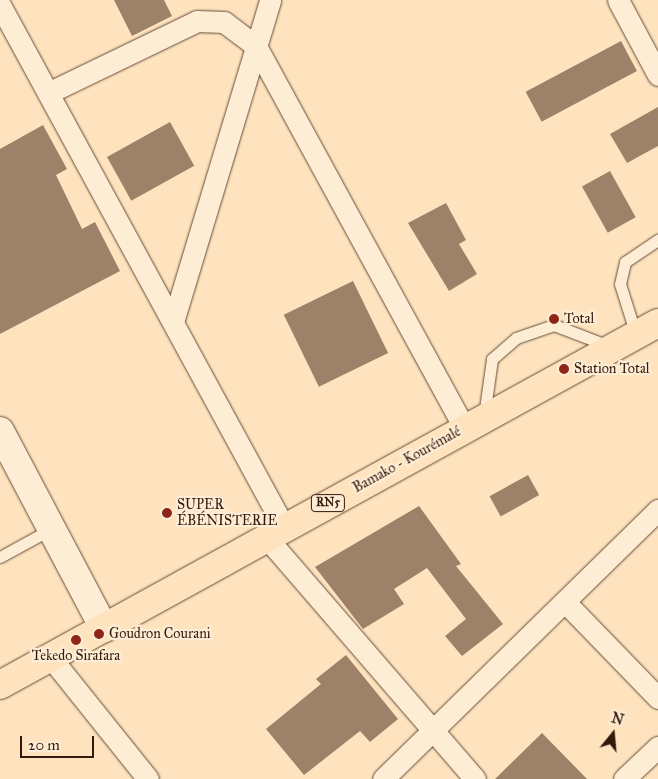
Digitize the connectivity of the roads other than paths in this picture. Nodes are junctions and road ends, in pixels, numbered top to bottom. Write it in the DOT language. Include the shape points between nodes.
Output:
graph roads {
  1 [pos="270,0"];
  2 [pos="618,0"];
  3 [pos="0,5"];
  4 [pos="256,46"];
  5 [pos="658,75"];
  6 [pos="48,93"];
  7 [pos="658,240"];
  8 [pos="173,322"];
  9 [pos="636,335"];
  10 [pos="474,423"];
  11 [pos="0,431"];
  12 [pos="658,510"];
  13 [pos="51,528"];
  14 [pos="275,532"];
  15 [pos="0,557"];
  16 [pos="565,602"];
  17 [pos="104,628"];
  18 [pos="51,658"];
  19 [pos="0,685"];
  20 [pos="658,698"];
  21 [pos="434,730"];
  22 [pos="658,746"];
  23 [pos="148,779"];
  24 [pos="383,779"];
  25 [pos="475,779"];
  26 [pos="624,779"];
  1 -- 4 [label="street"];
  2 -- 5 [label="street"];
  3 -- 6 [label="street"];
  4 -- 6 [label="street" via="224,22 197,21"];
  4 -- 8 [label="street"];
  4 -- 10 [label="street"];
  6 -- 8 [label="street"];
  7 -- 9 [label="lane" via="625,262 620,284"];
  8 -- 14 [label="street"];
  9 -- 10 [label="highway, Bamako - Kourémalé / RN5"];
  9 -- 10 [label="lane" via="554,325 516,338 492,359"];
  10 -- 14 [label="highway, Bamako - Kourémalé / RN5"];
  11 -- 13 [label="street"];
  12 -- 16 [label="street"];
  13 -- 15 [label="lane"];
  13 -- 17 [label="street"];
  14 -- 17 [label="highway, Bamako - Kourémalé / RN5"];
  14 -- 21 [label="street"];
  16 -- 20 [label="street"];
  16 -- 21 [label="street"];
  17 -- 18 [label="highway, Bamako - Kourémalé / RN5"];
  18 -- 19 [label="highway, Bamako - Kourémalé / RN5"];
  18 -- 23 [label="street"];
  21 -- 24 [label="street"];
  21 -- 25 [label="street"];
  22 -- 26 [label="street"];
}
